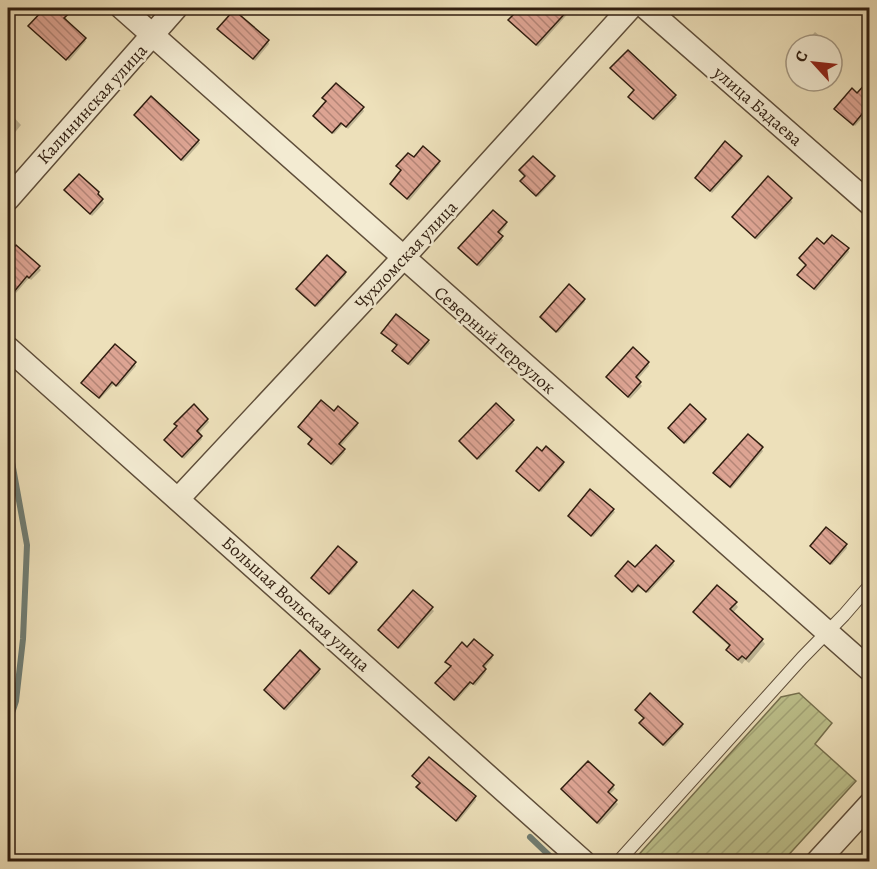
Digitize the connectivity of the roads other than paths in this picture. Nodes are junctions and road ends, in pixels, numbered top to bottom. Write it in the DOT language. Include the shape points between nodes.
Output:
graph roads {
  1 [pos="122,8"];
  2 [pos="176,8"];
  3 [pos="630,8"];
  4 [pos="646,8"];
  5 [pos="154,34"];
  6 [pos="8,199"];
  7 [pos="870,204"];
  8 [pos="403,258"];
  9 [pos="8,348"];
  10 [pos="178,499"];
  11 [pos="870,585"];
  12 [pos="827,633"];
  13 [pos="870,670"];
  14 [pos="870,804"];
  15 [pos="584,861"];
  16 [pos="618,861"];
  17 [pos="817,861"];
  1 -- 5 [label="street, Северный переулок"];
  2 -- 5 [label="street, Калининская улица"];
  3 -- 8 [label="street, Чухломская улица"];
  4 -- 7 [label="street, улица Бадаева"];
  5 -- 6 [label="street, Калининская улица"];
  5 -- 8 [label="street, Северный переулок"];
  8 -- 10 [label="street, Чухломская улица"];
  8 -- 12 [label="street, Северный переулок"];
  9 -- 10 [label="street, Большая Вольская улица"];
  10 -- 15 [label="street, Большая Вольская улица"];
  11 -- 12 [label="lane"];
  12 -- 13 [label="street, Северный переулок"];
  12 -- 16 [label="lane"];
  14 -- 17 [label="street"];
}
